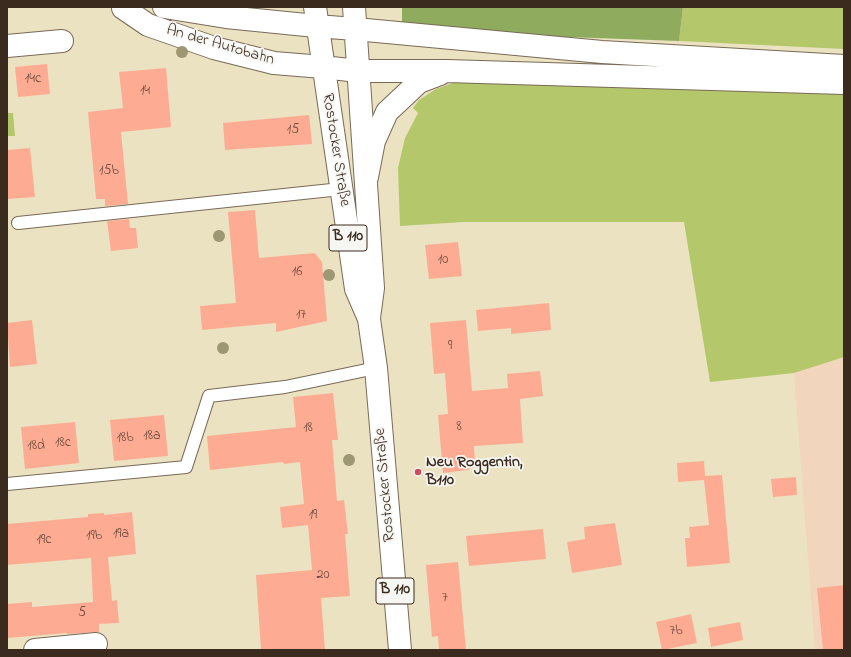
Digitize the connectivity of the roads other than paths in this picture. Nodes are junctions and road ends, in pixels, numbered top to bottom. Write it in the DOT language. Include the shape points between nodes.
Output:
graph roads {
  1 [pos="125,7"];
  2 [pos="164,7"];
  3 [pos="247,7"];
  4 [pos="354,7"];
  5 [pos="316,16"];
  6 [pos="226,17"];
  7 [pos="355,29"];
  8 [pos="62,41"];
  9 [pos="7,46"];
  10 [pos="844,66"];
  11 [pos="323,67"];
  12 [pos="358,71"];
  13 [pos="447,71"];
  14 [pos="844,83"];
  15 [pos="367,177"];
  16 [pos="341,189"];
  17 [pos="18,223"];
  18 [pos="369,320"];
  19 [pos="376,368"];
  20 [pos="7,484"];
  21 [pos="96,644"];
  22 [pos="35,650"];
  23 [pos="400,650"];
  1 -- 11 [label="main road, An der Autobahn" via="148,25 214,48 274,63"];
  2 -- 6 [label="main road, An der Autobahn"];
  3 -- 6 [label="main road"];
  4 -- 7 [label="main road, B 110"];
  5 -- 6 [label="main road, An der Autobahn"];
  5 -- 7 [label="main road, An der Autobahn"];
  5 -- 11 [label="main road, Rostocker Straße / B 110"];
  7 -- 10 [label="main road, An der Autobahn" via="602,52"];
  7 -- 12 [label="main road, B 110"];
  8 -- 9 [label="main road"];
  11 -- 12 [label="main road, An der Autobahn"];
  11 -- 16 [label="main road, Rostocker Straße / B 110"];
  12 -- 13 [label="main road, An der Autobahn"];
  12 -- 15 [label="main road, Rostocker Straße / B 110"];
  13 -- 14 [label="main road, An der Autobahn"];
  13 -- 15 [label="main road" via="419,82 388,112 374,141"];
  15 -- 18 [label="main road, Rostocker Straße / B 110" via="373,288"];
  16 -- 17 [label="lane"];
  16 -- 18 [label="main road, Rostocker Straße / B 110" via="356,289"];
  18 -- 19 [label="main road, Rostocker Straße / B 110"];
  19 -- 20 [label="lane" via="285,387 209,396 186,467"];
  19 -- 23 [label="main road, Rostocker Straße / B 110"];
  21 -- 22 [label="main road"];
}
